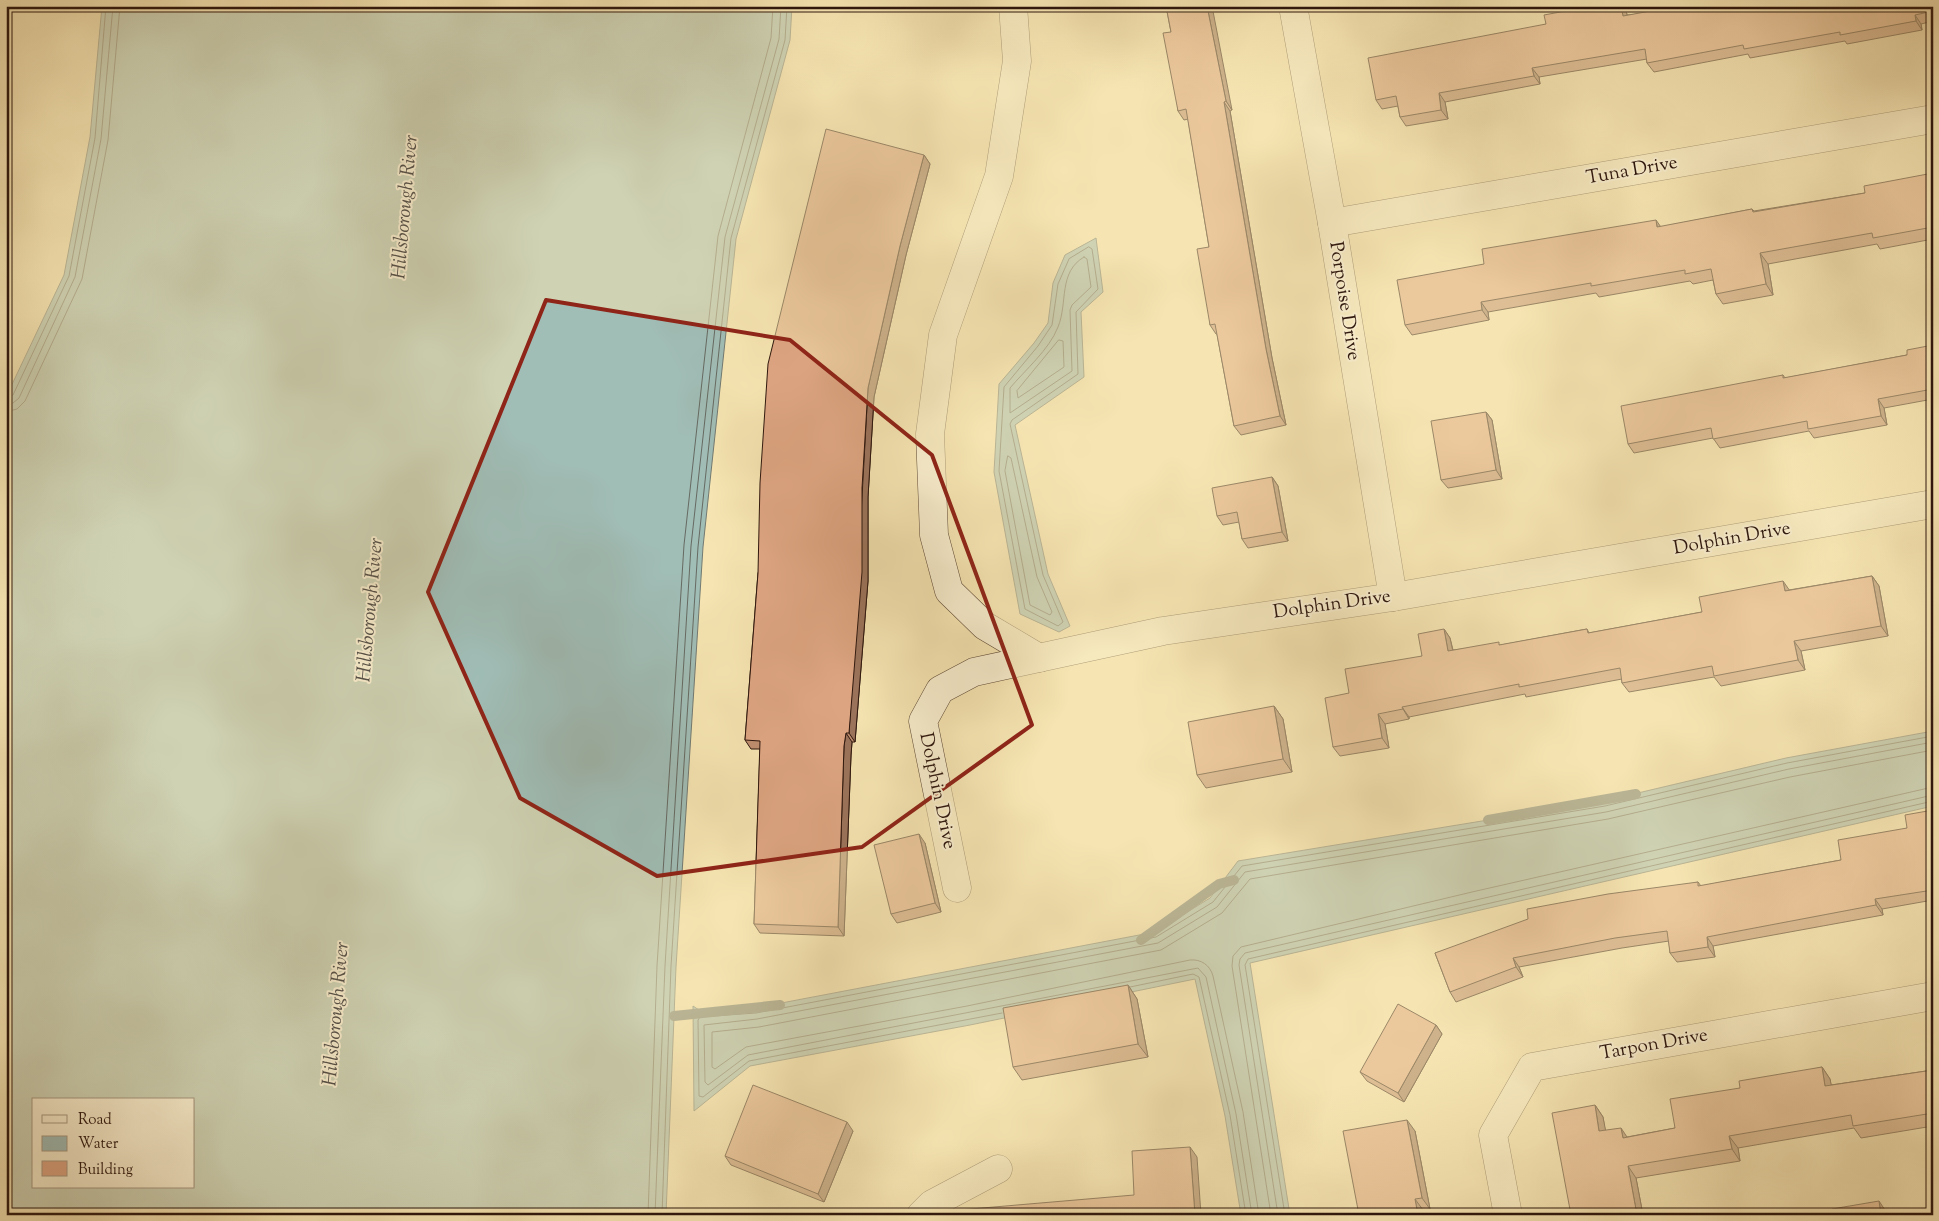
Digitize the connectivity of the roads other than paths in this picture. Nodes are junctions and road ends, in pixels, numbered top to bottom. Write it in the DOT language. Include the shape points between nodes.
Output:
graph roads {
  1 [pos="1013,6"];
  2 [pos="1293,6"];
  3 [pos="1933,119"];
  4 [pos="1332,223"];
  5 [pos="1933,504"];
  6 [pos="1393,597"];
  7 [pos="1039,658"];
  8 [pos="957,888"];
  9 [pos="1933,996"];
  10 [pos="998,1169"];
  11 [pos="921,1215"];
  12 [pos="1508,1215"];
  1 -- 7 [label="street" via="1017,61 999,176 943,335 930,434 933,517 934,535 949,591 985,626"];
  2 -- 4 [label="street, Porpoise Drive"];
  3 -- 4 [label="street, Tuna Drive"];
  4 -- 6 [label="street, Porpoise Drive"];
  5 -- 6 [label="street, Dolphin Drive"];
  6 -- 7 [label="street, Dolphin Drive" via="1163,631"];
  7 -- 8 [label="street, Dolphin Drive" via="974,672 940,690 923,721"];
  9 -- 12 [label="street, Tarpon Drive" via="1532,1067 1493,1135"];
  10 -- 11 [label="street" via="932,1204"];
}
